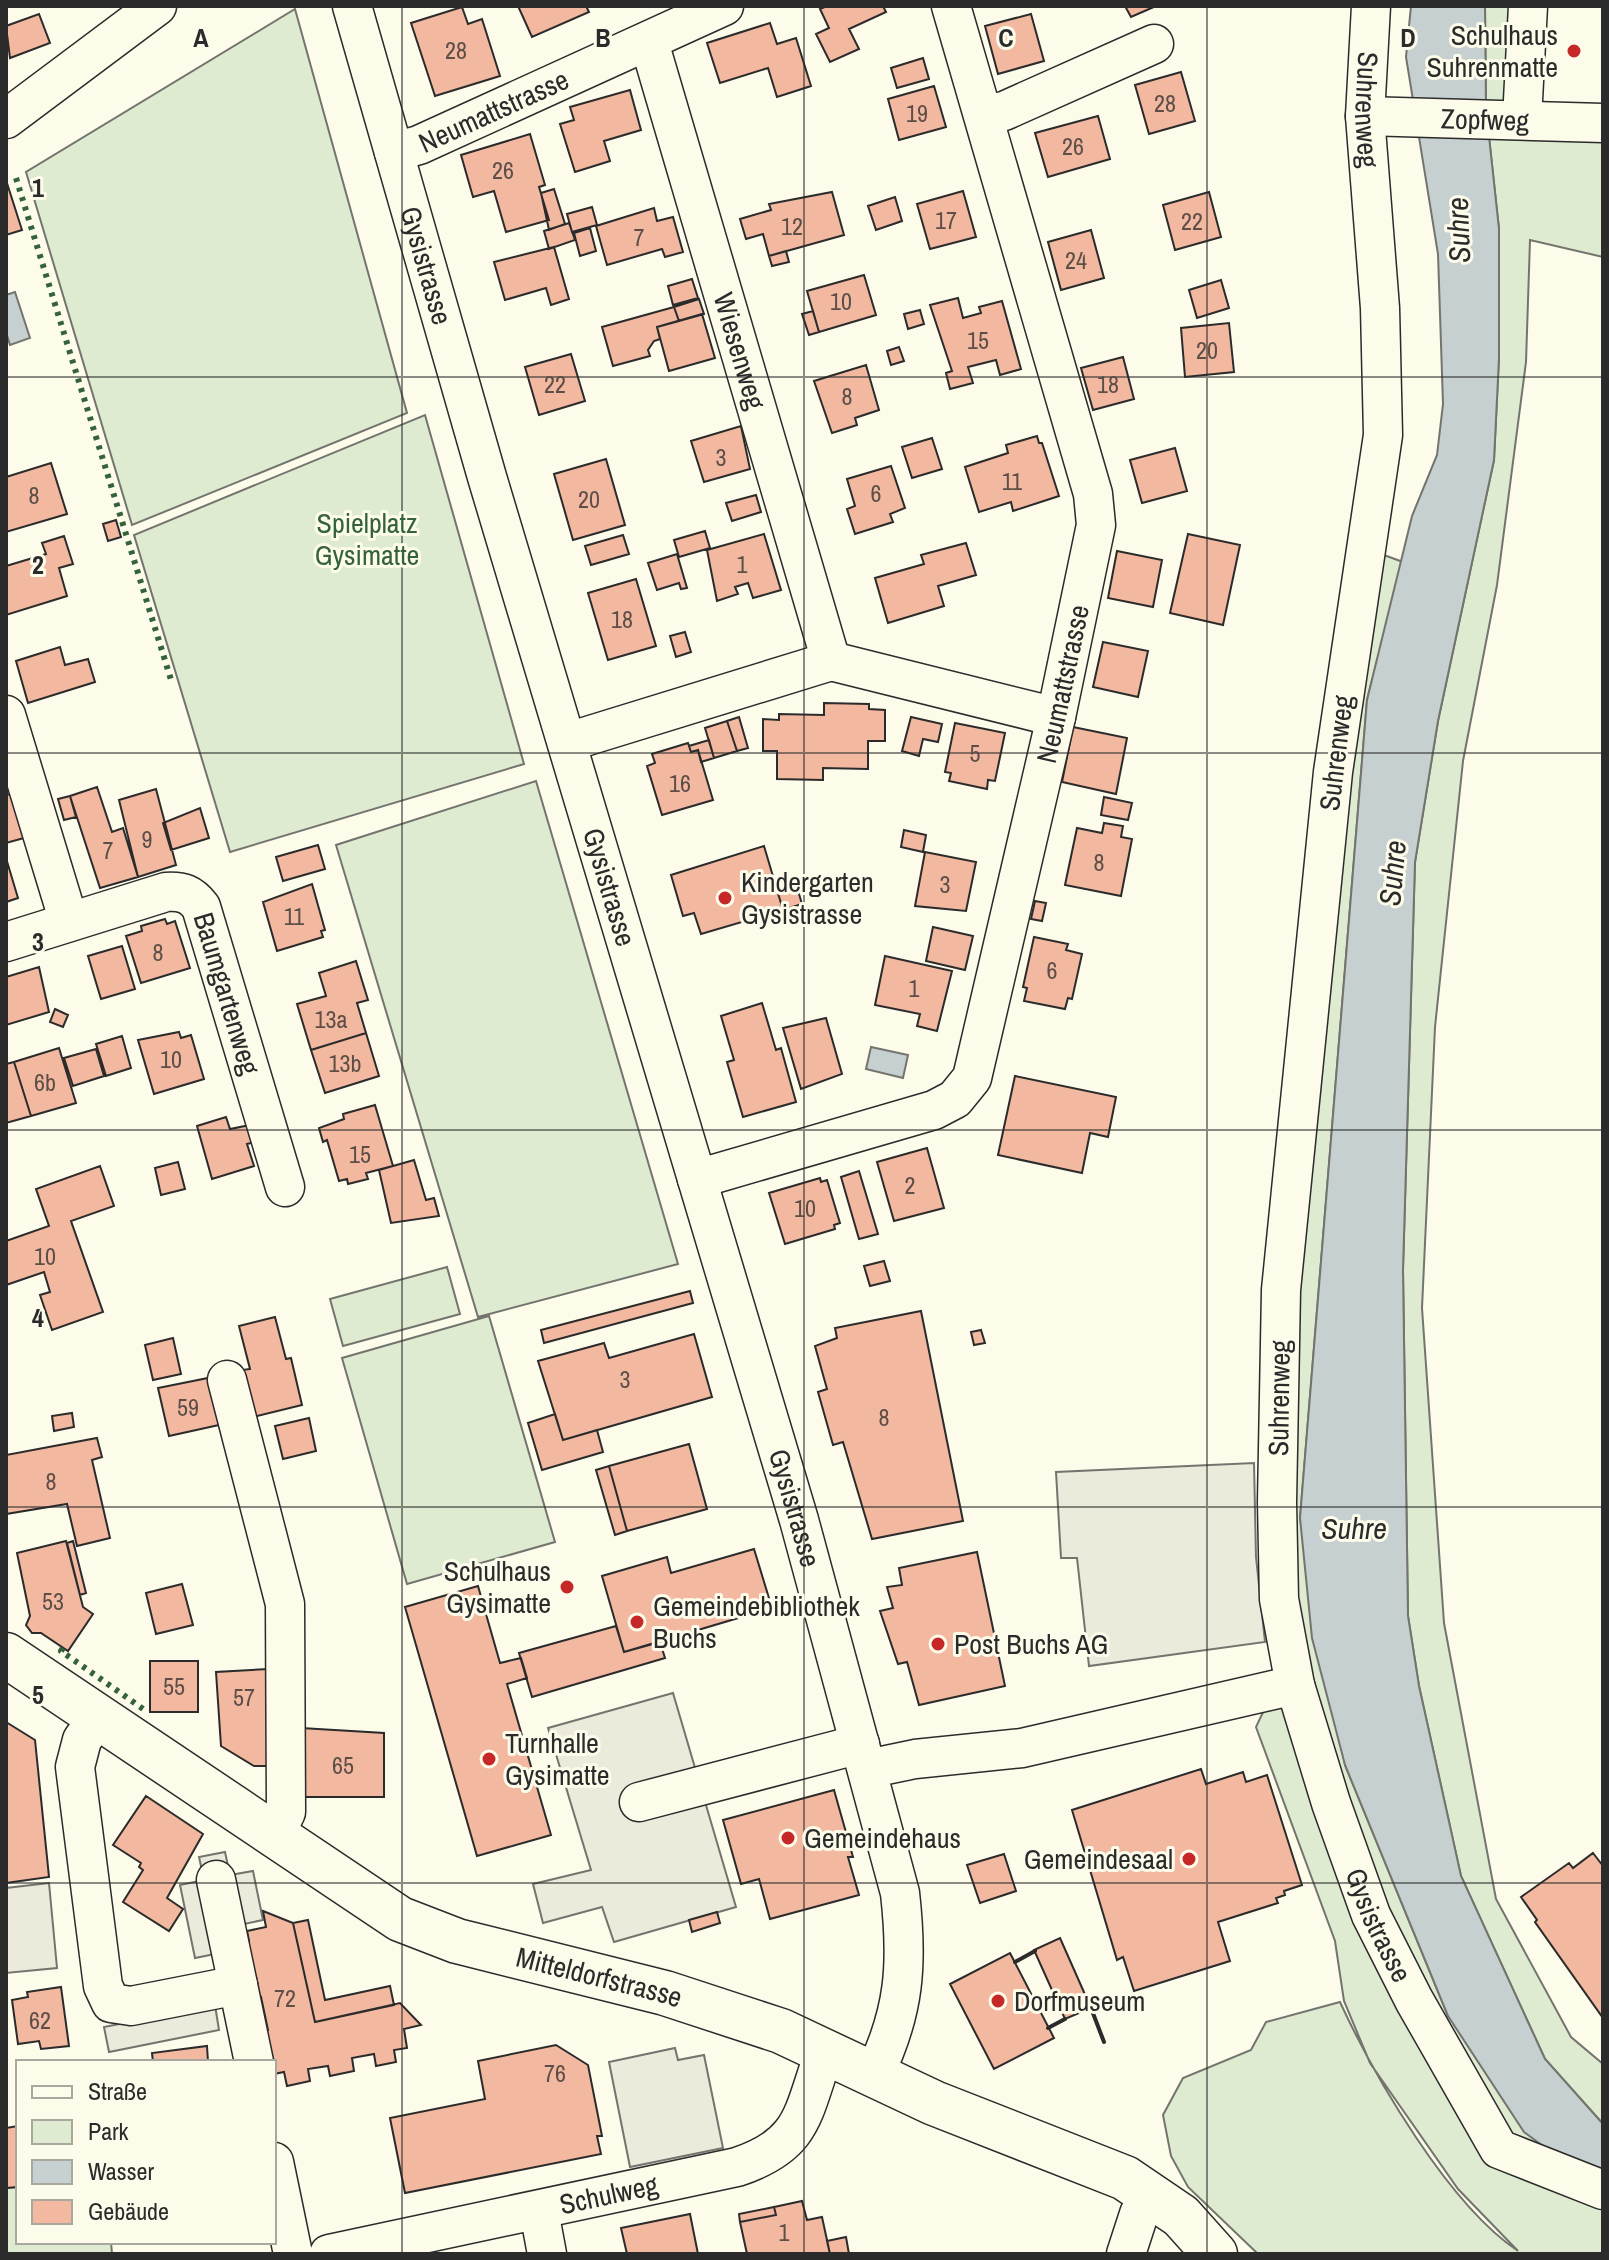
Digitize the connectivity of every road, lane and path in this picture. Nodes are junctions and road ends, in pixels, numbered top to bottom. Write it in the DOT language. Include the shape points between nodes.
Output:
graph roads {
  1 [pos="157,6"];
  2 [pos="352,6"];
  3 [pos="724,6"];
  4 [pos="951,6"];
  5 [pos="1371,6"];
  6 [pos="1528,6"];
  7 [pos="649,42"];
  8 [pos="1154,44"];
  9 [pos="7,115"];
  10 [pos="984,115"];
  11 [pos="1379,117"];
  12 [pos="1522,119"];
  13 [pos="1603,123"];
  14 [pos="394,152"];
  15 [pos="831,661"];
  16 [pos="6,715"];
  17 [pos="1056,717"];
  18 [pos="568,742"];
  19 [pos="69,922"];
  20 [pos="6,942"];
  21 [pos="697,1179"];
  22 [pos="285,1187"];
  23 [pos="227,1380"];
  24 [pos="1277,1502"];
  25 [pos="6,1655"];
  26 [pos="1295,1685"];
  27 [pos="98,1717"];
  28 [pos="864,1757"];
  29 [pos="639,1802"];
  30 [pos="274,1837"];
  31 [pos="216,1880"];
  32 [pos="238,1985"];
  33 [pos="825,2051"];
  34 [pos="254,2060"];
  35 [pos="873,2077"];
  36 [pos="276,2172"];
  37 [pos="1603,2190"];
  38 [pos="1153,2194"];
  39 [pos="539,2211"];
  40 [pos="293,2254"];
  41 [pos="329,2254"];
  42 [pos="547,2254"];
  43 [pos="1126,2254"];
  44 [pos="1215,2254"];
  1 -- 9 [label="street"];
  2 -- 14 [label="street, Gysistrasse"];
  3 -- 7 [label="street, Neumattstrasse"];
  4 -- 10 [label="street, Neumattstrasse"];
  5 -- 11 [label="street, Suhrenweg"];
  6 -- 12 [label="street"];
  7 -- 14 [label="street, Neumattstrasse"];
  7 -- 15 [label="street, Wiesenweg"];
  8 -- 10 [label="street" via="1004,111"];
  10 -- 17 [label="street, Neumattstrasse" via="1093,494 1096,525"];
  11 -- 12 [label="street, Zopfweg"];
  11 -- 24 [label="street, Suhrenweg" via="1383,435 1337,740 1306,1016 1281,1290"];
  12 -- 13 [label="street, Zopfweg"];
  14 -- 18 [label="street, Gysistrasse"];
  15 -- 17 [label="street"];
  15 -- 18 [label="street"];
  16 -- 19 [label="street"];
  17 -- 21 [label="street, Neumattstrasse" via="972,1078 955,1099 934,1110"];
  18 -- 21 [label="street, Gysistrasse"];
  19 -- 20 [label="street, Baumgartenweg"];
  19 -- 22 [label="street, Baumgartenweg" via="166,892 181,891 201,907"];
  21 -- 28 [label="street, Gysistrasse"];
  23 -- 30 [label="street" via="285,1604 286,1812"];
  24 -- 26 [label="street, Gysistrasse" via="1279,1599"];
  25 -- 27 [label="main road, Mitteldorfstrasse"];
  26 -- 28 [label="street" via="1022,1748 915,1759"];
  26 -- 37 [label="street, Gysistrasse" via="1371,1915 1499,2149"];
  27 -- 30 [label="main road, Mitteldorfstrasse"];
  27 -- 32 [label="street" via="82,1740 75,1767 103,1986 111,2003 131,2006"];
  28 -- 29 [label="street"];
  28 -- 35 [label="street, Gysistrasse" via="900,1893 906,1947 896,2023"];
  30 -- 33 [label="main road, Mitteldorfstrasse" via="400,1919 457,1941 696,2003"];
  31 -- 32 [label="street"];
  32 -- 34 [label="street"];
  33 -- 35 [label="main road, Mitteldorfstrasse"];
  33 -- 39 [label="street, Schulweg" via="800,2122 766,2158"];
  35 -- 38 [label="main road, Mitteldorfstrasse"];
  36 -- 40 [label="street"];
  38 -- 43 [label="street" via="1139,2214"];
  38 -- 44 [label="main road, Mitteldorfstrasse"];
  39 -- 41 [label="street, Schulweg"];
  39 -- 42 [label="street"];
}
